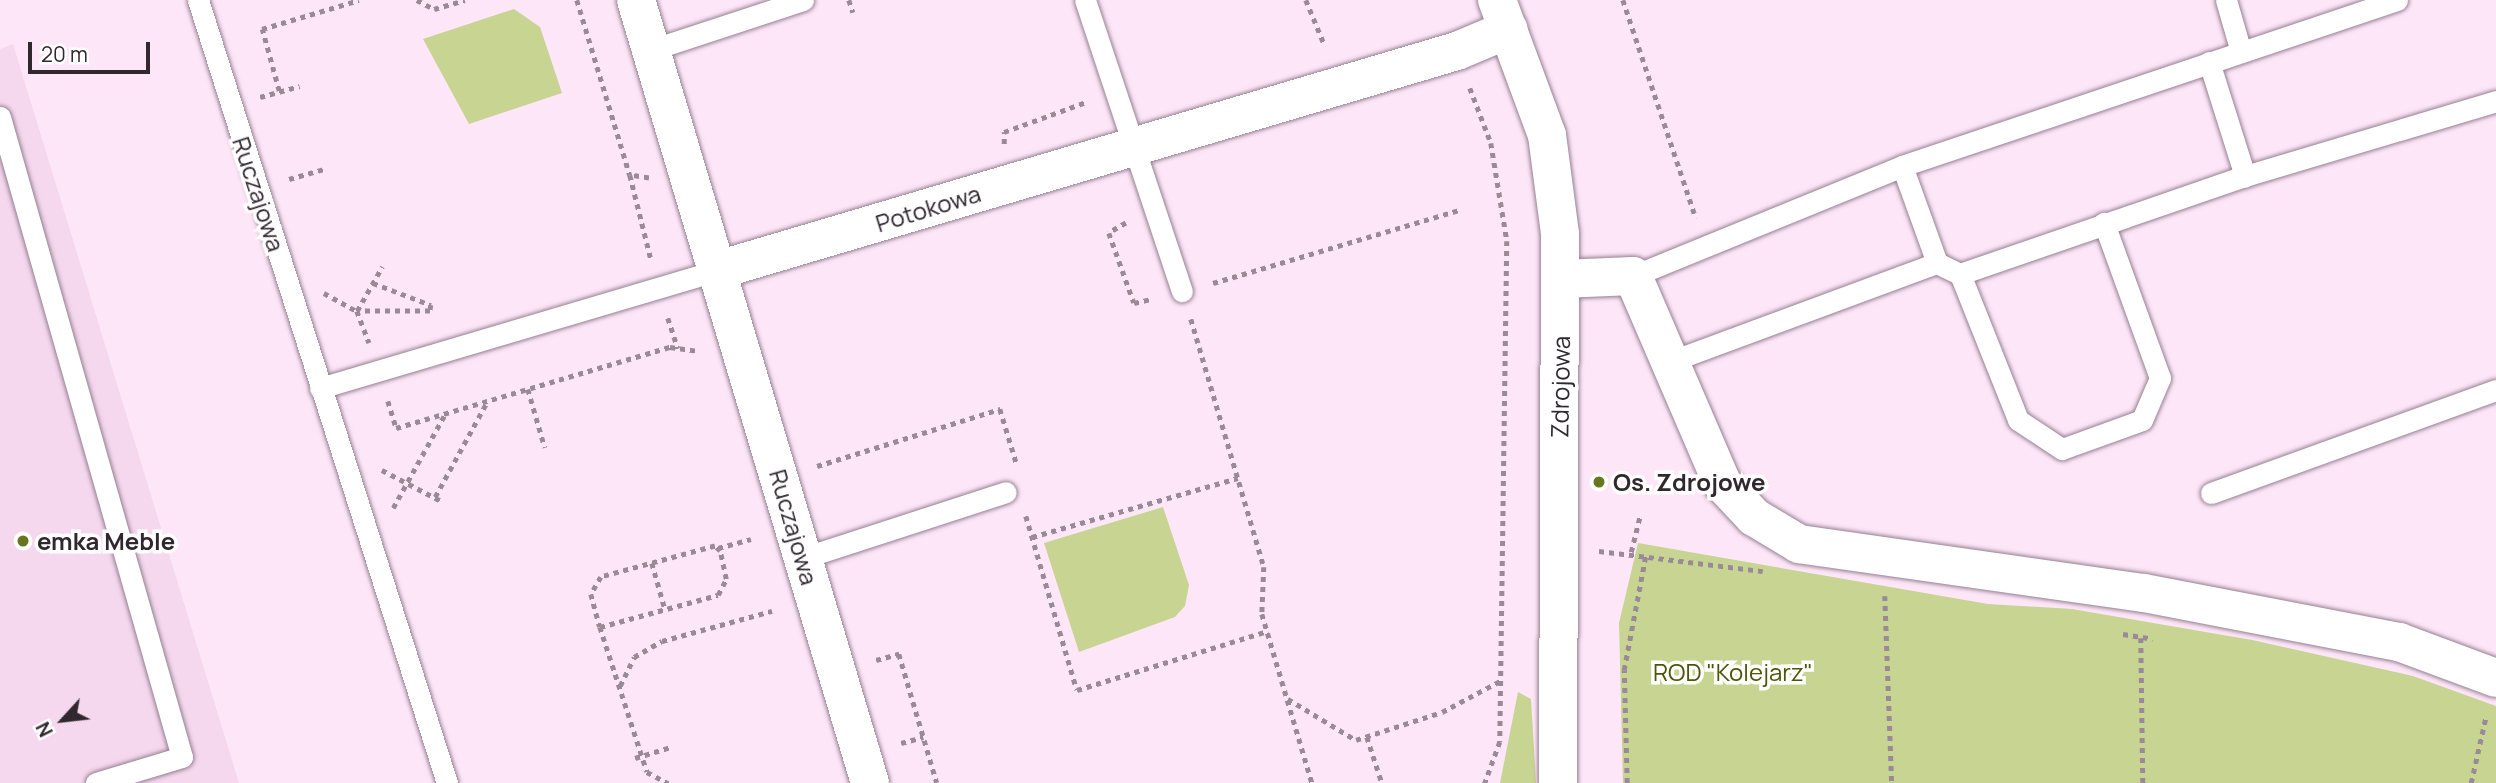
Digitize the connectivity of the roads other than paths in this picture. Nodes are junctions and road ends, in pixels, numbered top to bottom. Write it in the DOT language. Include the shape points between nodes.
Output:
graph roads {
  1 [pos="198,0"];
  2 [pos="636,0"];
  3 [pos="803,0"];
  4 [pos="1085,0"];
  5 [pos="2226,0"];
  6 [pos="2397,0"];
  7 [pos="2344,7"];
  8 [pos="1503,15"];
  9 [pos="651,50"];
  10 [pos="2241,52"];
  11 [pos="2209,62"];
  12 [pos="2496,101"];
  13 [pos="0,117"];
  14 [pos="1138,145"];
  15 [pos="1902,166"];
  16 [pos="2245,176"];
  17 [pos="2105,223"];
  18 [pos="1937,263"];
  19 [pos="718,270"];
  20 [pos="1960,274"];
  21 [pos="1633,276"];
  22 [pos="1561,279"];
  23 [pos="1184,294"];
  24 [pos="1668,362"];
  25 [pos="320,388"];
  26 [pos="2496,390"];
  27 [pos="1012,490"];
  28 [pos="2211,493"];
  29 [pos="803,558"];
  30 [pos="2492,694"];
  31 [pos="96,783"];
  32 [pos="447,783"];
  33 [pos="870,783"];
  34 [pos="1558,783"];
  1 -- 25 [label="lane, Ruczajowa"];
  2 -- 9 [label="street, Ruczajowa"];
  3 -- 9 [label="lane"];
  4 -- 14 [label="lane"];
  5 -- 10 [label="lane"];
  6 -- 7 [label="lane"];
  7 -- 10 [label="lane"];
  8 -- 14 [label="street, Potokowa" via="1457,51"];
  8 -- 22 [label="street, Zdrojowa" via="1546,135"];
  9 -- 19 [label="street, Ruczajowa"];
  10 -- 11 [label="lane"];
  11 -- 15 [label="lane"];
  11 -- 16 [label="lane"];
  12 -- 16 [label="lane"];
  13 -- 31 [label="lane" via="182,757"];
  14 -- 19 [label="street, Potokowa"];
  14 -- 23 [label="lane"];
  15 -- 18 [label="lane"];
  15 -- 21 [label="lane"];
  16 -- 17 [label="lane"];
  17 -- 20 [label="lane"];
  17 -- 20 [label="lane" via="2160,378 2142,420 2062,449 2018,420"];
  18 -- 20 [label="lane"];
  18 -- 24 [label="lane"];
  19 -- 25 [label="lane"];
  19 -- 29 [label="street, Ruczajowa"];
  21 -- 22 [label="street"];
  21 -- 24 [label="street"];
  22 -- 34 [label="street, Zdrojowa"];
  24 -- 30 [label="street" via="1722,483 1754,517 1800,544 2197,603 2399,642"];
  25 -- 32 [label="lane, Ruczajowa"];
  26 -- 28 [label="lane"];
  27 -- 29 [label="lane"];
  29 -- 33 [label="street, Ruczajowa"];
}
